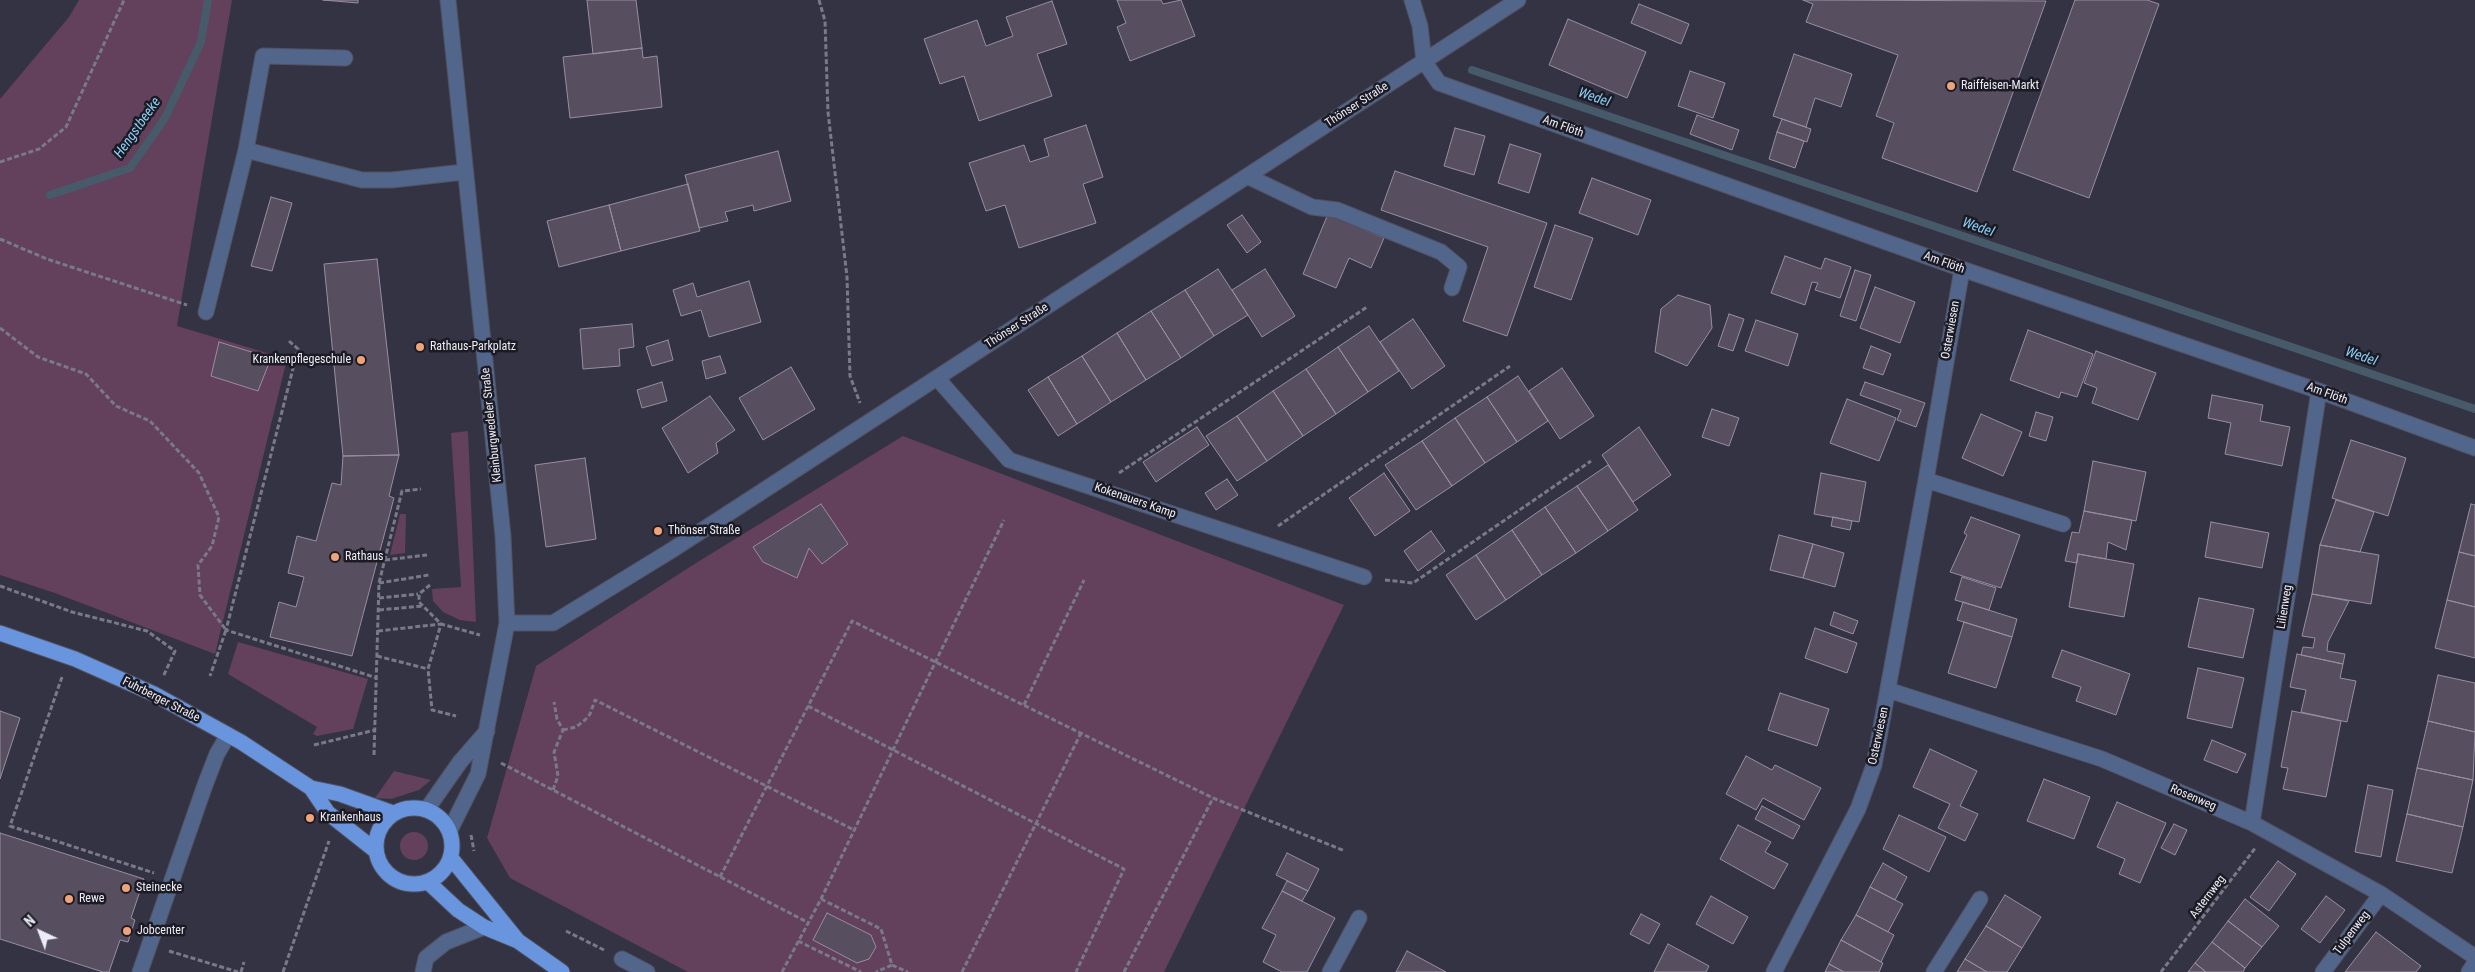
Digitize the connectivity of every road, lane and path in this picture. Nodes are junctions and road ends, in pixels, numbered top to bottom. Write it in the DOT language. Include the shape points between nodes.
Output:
graph roads {
  1 [pos="124,0"];
  2 [pos="448,0"];
  3 [pos="818,0"];
  4 [pos="1412,0"];
  5 [pos="1518,0"];
  6 [pos="345,58"];
  7 [pos="1424,61"];
  8 [pos="246,150"];
  9 [pos="0,162"];
  10 [pos="464,172"];
  11 [pos="1247,176"];
  12 [pos="0,239"];
  13 [pos="1962,269"];
  14 [pos="1452,288"];
  15 [pos="1368,307"];
  16 [pos="206,312"];
  17 [pos="0,328"];
  18 [pos="290,341"];
  19 [pos="1510,366"];
  20 [pos="937,378"];
  21 [pos="2319,391"];
  22 [pos="868,423"];
  23 [pos="2475,448"];
  24 [pos="1591,461"];
  25 [pos="1926,480"];
  26 [pos="1098,488"];
  27 [pos="421,489"];
  28 [pos="1004,520"];
  29 [pos="2063,524"];
  30 [pos="1254,542"];
  31 [pos="427,555"];
  32 [pos="385,560"];
  33 [pos="429,575"];
  34 [pos="1364,577"];
  35 [pos="1084,580"];
  36 [pos="380,582"];
  37 [pos="430,585"];
  38 [pos="0,586"];
  39 [pos="418,594"];
  40 [pos="379,598"];
  41 [pos="423,606"];
  42 [pos="379,610"];
  43 [pos="507,623"];
  44 [pos="441,624"];
  45 [pos="226,630"];
  46 [pos="378,631"];
  47 [pos="0,633"];
  48 [pos="480,635"];
  49 [pos="175,651"];
  50 [pos="377,656"];
  51 [pos="935,663"];
  52 [pos="428,669"];
  53 [pos="63,674"];
  54 [pos="210,676"];
  55 [pos="377,678"];
  56 [pos="1888,690"];
  57 [pos="554,702"];
  58 [pos="1024,705"];
  59 [pos="808,706"];
  60 [pos="456,716"];
  61 [pos="375,730"];
  62 [pos="488,730"];
  63 [pos="563,730"];
  64 [pos="1081,733"];
  65 [pos="228,735"];
  66 [pos="314,745"];
  67 [pos="893,750"];
  68 [pos="374,755"];
  69 [pos="501,763"];
  70 [pos="767,786"];
  71 [pos="311,788"];
  72 [pos="553,790"];
  73 [pos="1213,798"];
  74 [pos="427,809"];
  75 [pos="393,814"];
  76 [pos="1037,822"];
  77 [pos="2252,823"];
  78 [pos="450,830"];
  79 [pos="854,830"];
  80 [pos="2268,832"];
  81 [pos="471,833"];
  82 [pos="330,838"];
  83 [pos="376,851"];
  84 [pos="1345,851"];
  85 [pos="451,858"];
  86 [pos="475,859"];
  87 [pos="720,877"];
  88 [pos="173,879"];
  89 [pos="428,882"];
  90 [pos="2382,894"];
  91 [pos="821,899"];
  92 [pos="1980,900"];
  93 [pos="1359,918"];
  94 [pos="807,922"];
  95 [pos="484,928"];
  96 [pos="566,931"];
  97 [pos="518,941"];
  98 [pos="798,941"];
  99 [pos="150,944"];
  100 [pos="2475,957"];
  101 [pos="622,959"];
  102 [pos="244,962"];
  103 [pos="2475,963"];
  104 [pos="892,965"];
  105 [pos="1781,970"];
  106 [pos="140,972"];
  107 [pos="239,972"];
  108 [pos="283,972"];
  109 [pos="423,972"];
  110 [pos="562,972"];
  111 [pos="647,972"];
  112 [pos="782,972"];
  113 [pos="861,972"];
  114 [pos="876,972"];
  115 [pos="908,972"];
  116 [pos="962,972"];
  117 [pos="1076,972"];
  118 [pos="1124,972"];
  119 [pos="1330,972"];
  120 [pos="1934,972"];
  121 [pos="2161,972"];
  122 [pos="2323,972"];
  123 [pos="2469,972"];
  1 -- 9 [label="path" via="66,127 39,149"];
  2 -- 10 [label="street, Kleinburgwedeler Straße"];
  3 -- 22 [label="path" via="825,21 828,112 847,276 850,376"];
  4 -- 7 [label="street" via="1420,26"];
  5 -- 7 [label="street, Thönser Straße"];
  6 -- 8 [label="street" via="263,56"];
  7 -- 11 [label="street, Thönser Straße"];
  7 -- 13 [label="street, Am Flöth" via="1440,83"];
  8 -- 10 [label="street" via="362,180"];
  8 -- 16 [label="street"];
  10 -- 43 [label="street, Kleinburgwedeler Straße" via="502,526"];
  11 -- 14 [label="street" via="1312,207 1337,210 1441,252 1459,268"];
  11 -- 20 [label="street, Thönser Straße"];
  12 -- 16 [label="path" via="47,259"];
  13 -- 21 [label="street, Am Flöth"];
  13 -- 25 [label="street, Osterwiesen"];
  15 -- 26 [label="path"];
  17 -- 45 [label="path" via="38,357 86,374 116,406 150,421 199,473 219,517 212,546 198,565 200,595"];
  18 -- 45 [label="path" via="298,349"];
  19 -- 30 [label="path"];
  20 -- 22 [label="street, Thönser Straße"];
  20 -- 26 [label="street, Kokenauers Kamp" via="1009,460"];
  21 -- 23 [label="street, Am Flöth"];
  21 -- 77 [label="street, Lilienweg"];
  22 -- 43 [label="street, Thönser Straße" via="553,623"];
  24 -- 34 [label="path" via="1413,583"];
  25 -- 29 [label="street"];
  25 -- 56 [label="street, Osterwiesen"];
  26 -- 30 [label="street, Kokenauers Kamp"];
  27 -- 32 [label="path" via="402,491"];
  28 -- 51 [label="path"];
  30 -- 34 [label="street, Kokenauers Kamp"];
  31 -- 32 [label="path"];
  32 -- 36 [label="path"];
  33 -- 36 [label="path"];
  35 -- 58 [label="path"];
  36 -- 40 [label="path"];
  37 -- 39 [label="path"];
  38 -- 49 [label="path" via="72,612 147,631"];
  39 -- 40 [label="path"];
  39 -- 41 [label="path"];
  40 -- 42 [label="path"];
  41 -- 42 [label="path"];
  41 -- 44 [label="path"];
  42 -- 46 [label="path"];
  43 -- 62 [label="street, Kleinburgwedeler Straße"];
  44 -- 46 [label="path"];
  44 -- 48 [label="path"];
  44 -- 52 [label="path"];
  45 -- 54 [label="path"];
  45 -- 55 [label="path"];
  46 -- 50 [label="path"];
  47 -- 65 [label="main road, Fuhrberger Straße" via="75,660 154,694"];
  50 -- 52 [label="path"];
  50 -- 55 [label="path"];
  51 -- 58 [label="path"];
  51 -- 59 [label="path" via="852,622"];
  51 -- 67 [label="path"];
  52 -- 60 [label="path" via="432,710"];
  53 -- 88 [label="path" via="10,826"];
  55 -- 61 [label="path"];
  56 -- 77 [label="street, Rosenweg" via="2102,759"];
  56 -- 105 [label="street, Osterwiesen" via="1874,765 1858,808"];
  57 -- 63 [label="path"];
  58 -- 64 [label="path"];
  59 -- 67 [label="path"];
  59 -- 70 [label="path"];
  61 -- 66 [label="path"];
  61 -- 68 [label="path"];
  62 -- 74 [label="street" via="460,762"];
  62 -- 78 [label="street, Kleinburgwedeler Straße" via="478,774"];
  63 -- 70 [label="path" via="576,727 585,720 595,700"];
  63 -- 72 [label="path" via="554,752 558,776"];
  64 -- 73 [label="path"];
  64 -- 76 [label="path"];
  65 -- 71 [label="main road, Fuhrberger Straße"];
  65 -- 88 [label="street" via="205,785"];
  67 -- 76 [label="path"];
  67 -- 79 [label="path"];
  69 -- 72 [label="path"];
  70 -- 79 [label="path"];
  70 -- 87 [label="path"];
  71 -- 75 [label="main road, Fuhrberger Straße" via="340,794"];
  71 -- 83 [label="main road, Fuhrberger Straße" via="328,813"];
  72 -- 87 [label="path"];
  73 -- 84 [label="path"];
  73 -- 118 [label="path"];
  74 -- 75 [label="main road" via="404,808"];
  74 -- 78 [label="main road" via="444,821"];
  75 -- 83 [label="main road" via="379,830"];
  76 -- 116 [label="path"];
  76 -- 117 [label="path" via="1124,869"];
  77 -- 80 [label="street, Rosenweg"];
  78 -- 85 [label="main road"];
  79 -- 91 [label="path"];
  80 -- 90 [label="street, Rosenweg"];
  80 -- 121 [label="path, Asternweg"];
  81 -- 86 [label="path"];
  82 -- 108 [label="path"];
  83 -- 89 [label="main road" via="382,867 394,879 405,884"];
  85 -- 89 [label="main road" via="446,868"];
  85 -- 97 [label="main road"];
  87 -- 94 [label="path"];
  88 -- 99 [label="street"];
  89 -- 95 [label="main road" via="458,910"];
  90 -- 100 [label="street, Rosenweg"];
  90 -- 122 [label="street, Tulpenweg"];
  91 -- 94 [label="path"];
  91 -- 104 [label="path" via="881,929"];
  92 -- 120 [label="street"];
  93 -- 119 [label="street"];
  94 -- 98 [label="path"];
  95 -- 97 [label="main road"];
  95 -- 109 [label="street" via="446,942 426,958"];
  96 -- 101 [label="path"];
  97 -- 110 [label="main road"];
  98 -- 112 [label="path"];
  98 -- 113 [label="path"];
  99 -- 106 [label="street"];
  99 -- 107 [label="path"];
  101 -- 111 [label="street"];
  102 -- 107 [label="path"];
  103 -- 123 [label="street"];
  104 -- 114 [label="path"];
  104 -- 115 [label="path"];
}
